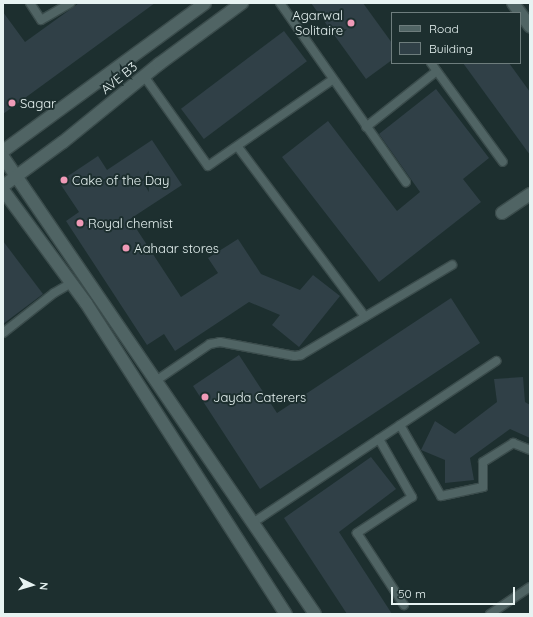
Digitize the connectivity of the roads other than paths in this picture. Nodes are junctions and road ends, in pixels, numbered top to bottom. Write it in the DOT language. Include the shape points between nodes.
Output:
graph roads {
  1 [pos="30,3"];
  2 [pos="71,3"];
  3 [pos="205,3"];
  4 [pos="242,3"];
  5 [pos="280,3"];
  6 [pos="514,3"];
  7 [pos="520,12"];
  8 [pos="521,13"];
  9 [pos="530,26"];
  10 [pos="432,64"];
  11 [pos="437,71"];
  12 [pos="144,76"];
  13 [pos="332,80"];
  14 [pos="366,127"];
  15 [pos="238,147"];
  16 [pos="3,151"];
  17 [pos="3,157"];
  18 [pos="504,162"];
  19 [pos="16,176"];
  20 [pos="406,182"];
  21 [pos="3,186"];
  22 [pos="3,190"];
  23 [pos="530,194"];
  24 [pos="502,213"];
  25 [pos="452,264"];
  26 [pos="72,283"];
  27 [pos="365,317"];
  28 [pos="3,332"];
  29 [pos="496,361"];
  30 [pos="157,380"];
  31 [pos="400,425"];
  32 [pos="379,439"];
  33 [pos="530,450"];
  34 [pos="254,522"];
  35 [pos="530,587"];
  36 [pos="404,605"];
  37 [pos="286,614"];
  38 [pos="315,614"];
  39 [pos="490,614"];
  1 -- 2 [label="lane" via="41,20"];
  3 -- 16 [label="street, AVE B3"];
  4 -- 12 [label="street, AVE B3"];
  5 -- 13 [label="lane"];
  6 -- 7 [label="street"];
  8 -- 9 [label="street"];
  10 -- 11 [label="lane"];
  11 -- 14 [label="lane"];
  11 -- 18 [label="lane"];
  12 -- 15 [label="lane" via="208,166"];
  12 -- 19 [label="street, AVE B3"];
  13 -- 14 [label="lane"];
  13 -- 15 [label="lane"];
  14 -- 20 [label="lane"];
  15 -- 27 [label="lane"];
  17 -- 19 [label="street"];
  19 -- 21 [label="street, AVE B3"];
  19 -- 30 [label="street"];
  22 -- 26 [label="street"];
  23 -- 24 [label="street"];
  25 -- 27 [label="lane"];
  26 -- 28 [label="lane" via="54,293"];
  26 -- 37 [label="street"];
  27 -- 30 [label="lane" via="301,355 295,356 229,342 210,344"];
  29 -- 31 [label="lane"];
  30 -- 34 [label="street"];
  31 -- 32 [label="lane"];
  31 -- 33 [label="lane" via="441,496 483,488 483,462 513,443"];
  32 -- 34 [label="lane"];
  32 -- 36 [label="lane" via="412,497 356,533"];
  34 -- 38 [label="street"];
  35 -- 39 [label="lane"];
}
